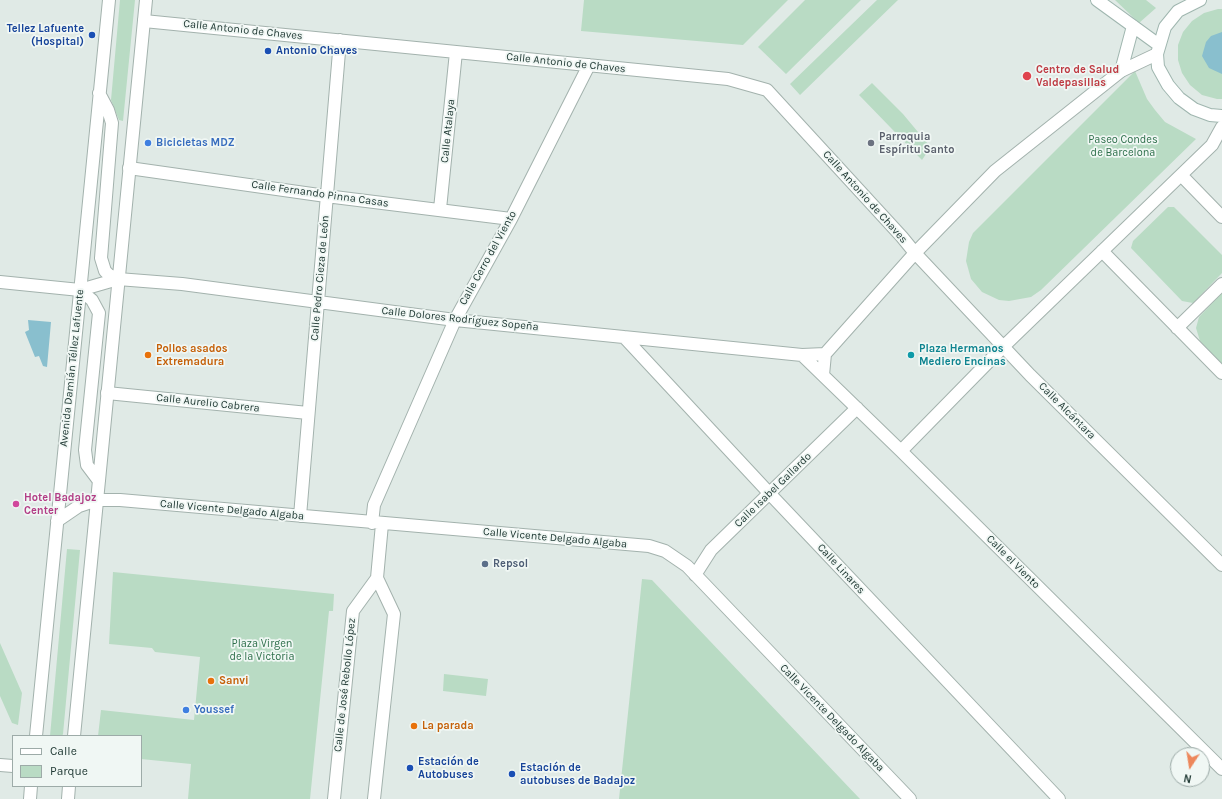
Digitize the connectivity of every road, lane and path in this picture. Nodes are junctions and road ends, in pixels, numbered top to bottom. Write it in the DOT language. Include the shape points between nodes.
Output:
graph roads {
  1 [pos="109,0"];
  2 [pos="146,0"];
  3 [pos="1097,0"];
  4 [pos="1196,0"];
  5 [pos="144,21"];
  6 [pos="1133,26"];
  7 [pos="340,40"];
  8 [pos="1158,49"];
  9 [pos="456,52"];
  10 [pos="589,65"];
  11 [pos="1121,71"];
  12 [pos="99,93"];
  13 [pos="1222,116"];
  14 [pos="1222,127"];
  15 [pos="129,168"];
  16 [pos="1181,175"];
  17 [pos="326,196"];
  18 [pos="440,210"];
  19 [pos="1222,217"];
  20 [pos="511,219"];
  21 [pos="1102,251"];
  22 [pos="915,253"];
  23 [pos="118,278"];
  24 [pos="0,282"];
  25 [pos="1222,284"];
  26 [pos="80,290"];
  27 [pos="318,303"];
  28 [pos="454,320"];
  29 [pos="1177,328"];
  30 [pos="624,337"];
  31 [pos="1004,346"];
  32 [pos="826,354"];
  33 [pos="802,355"];
  34 [pos="1222,373"];
  35 [pos="823,375"];
  36 [pos="107,393"];
  37 [pos="857,408"];
  38 [pos="308,413"];
  39 [pos="901,451"];
  40 [pos="99,481"];
  41 [pos="770,494"];
  42 [pos="97,500"];
  43 [pos="300,516"];
  44 [pos="57,521"];
  45 [pos="377,523"];
  46 [pos="1222,565"];
  47 [pos="695,575"];
  48 [pos="377,578"];
  49 [pos="364,596"];
  50 [pos="387,599"];
  51 [pos="36,735"];
  52 [pos="74,735"];
  53 [pos="0,765"];
  54 [pos="12,766"];
  55 [pos="1222,769"];
  56 [pos="31,787"];
  57 [pos="69,787"];
  58 [pos="30,799"];
  59 [pos="68,799"];
  60 [pos="334,799"];
  61 [pos="374,799"];
  62 [pos="910,799"];
  63 [pos="1059,799"];
  1 -- 12 [label="street, Avenida Damián Téllez Lafuente"];
  2 -- 5 [label="street"];
  3 -- 6 [label="street"];
  4 -- 8 [label="street" via="1178,11 1165,27"];
  5 -- 7 [label="street, Calle Antonio de Chaves"];
  5 -- 15 [label="street"];
  6 -- 8 [label="street"];
  6 -- 11 [label="street"];
  7 -- 9 [label="street, Calle Antonio de Chaves"];
  7 -- 17 [label="street, Calle Pedro Cieza de León"];
  8 -- 11 [label="street"];
  8 -- 13 [label="street" via="1158,67 1180,98 1194,109"];
  9 -- 10 [label="street, Calle Antonio de Chaves"];
  9 -- 18 [label="street, Calle Atalaya"];
  10 -- 20 [label="street, Calle Cerro del Viento"];
  10 -- 22 [label="street, Calle Antonio de Chaves" via="728,79 767,90"];
  11 -- 22 [label="street" via="995,171"];
  12 -- 23 [label="street" via="112,123 101,258 105,271"];
  12 -- 26 [label="street, Avenida Damián Téllez Lafuente"];
  14 -- 16 [label="street" via="1212,145"];
  15 -- 17 [label="street, Calle Fernando Pinna Casas"];
  15 -- 23 [label="street"];
  16 -- 19 [label="street"];
  16 -- 21 [label="street"];
  17 -- 18 [label="street, Calle Fernando Pinna Casas"];
  17 -- 27 [label="street, Calle Pedro Cieza de León"];
  18 -- 20 [label="street, Calle Fernando Pinna Casas"];
  20 -- 28 [label="street, Calle Cerro del Viento"];
  21 -- 29 [label="street"];
  21 -- 31 [label="street"];
  22 -- 31 [label="street, Calle Alcántara"];
  22 -- 32 [label="street"];
  23 -- 26 [label="street"];
  23 -- 27 [label="street, Calle Dolores Rodríguez Sopeña"];
  23 -- 36 [label="street"];
  24 -- 26 [label="street"];
  25 -- 29 [label="street"];
  26 -- 40 [label="street" via="92,300 99,313 86,450 88,466"];
  26 -- 44 [label="street, Avenida Damián Téllez Lafuente"];
  27 -- 28 [label="street, Calle Dolores Rodríguez Sopeña"];
  27 -- 38 [label="street, Calle Pedro Cieza de León"];
  28 -- 30 [label="street, Calle Dolores Rodríguez Sopeña"];
  28 -- 45 [label="street, Calle Cerro del Viento" via="374,505"];
  29 -- 34 [label="street"];
  30 -- 33 [label="street, Calle Dolores Rodríguez Sopeña"];
  30 -- 41 [label="street, Calle Linares"];
  31 -- 39 [label="street"];
  31 -- 46 [label="street, Calle Alcántara" via="1030,375"];
  32 -- 33 [label="street"];
  32 -- 35 [label="street"];
  33 -- 35 [label="street, Calle el Viento"];
  35 -- 37 [label="street, Calle el Viento"];
  36 -- 38 [label="street, Calle Aurelio Cabrera"];
  36 -- 40 [label="street"];
  37 -- 39 [label="street, Calle el Viento"];
  37 -- 41 [label="street, Calle Isabel Gallardo"];
  38 -- 43 [label="street, Calle Pedro Cieza de León"];
  39 -- 55 [label="street, Calle el Viento"];
  40 -- 42 [label="street"];
  41 -- 47 [label="street, Calle Isabel Gallardo" via="711,550"];
  41 -- 63 [label="street, Calle Linares"];
  42 -- 43 [label="street, Calle Vicente Delgado Algaba"];
  42 -- 44 [label="street, Calle Vicente Delgado Algaba" via="79,506"];
  42 -- 52 [label="street"];
  43 -- 45 [label="street, Calle Vicente Delgado Algaba"];
  44 -- 51 [label="street, Avenida Damián Téllez Lafuente"];
  45 -- 47 [label="street, Calle Vicente Delgado Algaba" via="649,546 677,558"];
  45 -- 48 [label="street"];
  47 -- 62 [label="street, Calle Vicente Delgado Algaba"];
  48 -- 49 [label="street, Calle de José Rebollo López"];
  48 -- 50 [label="street"];
  49 -- 50 [label="street"];
  49 -- 60 [label="street, Calle de José Rebollo López" via="353,611"];
  50 -- 61 [label="street" via="394,614"];
  53 -- 54 [label="street"];
  56 -- 58 [label="street"];
  57 -- 59 [label="street"];
}
